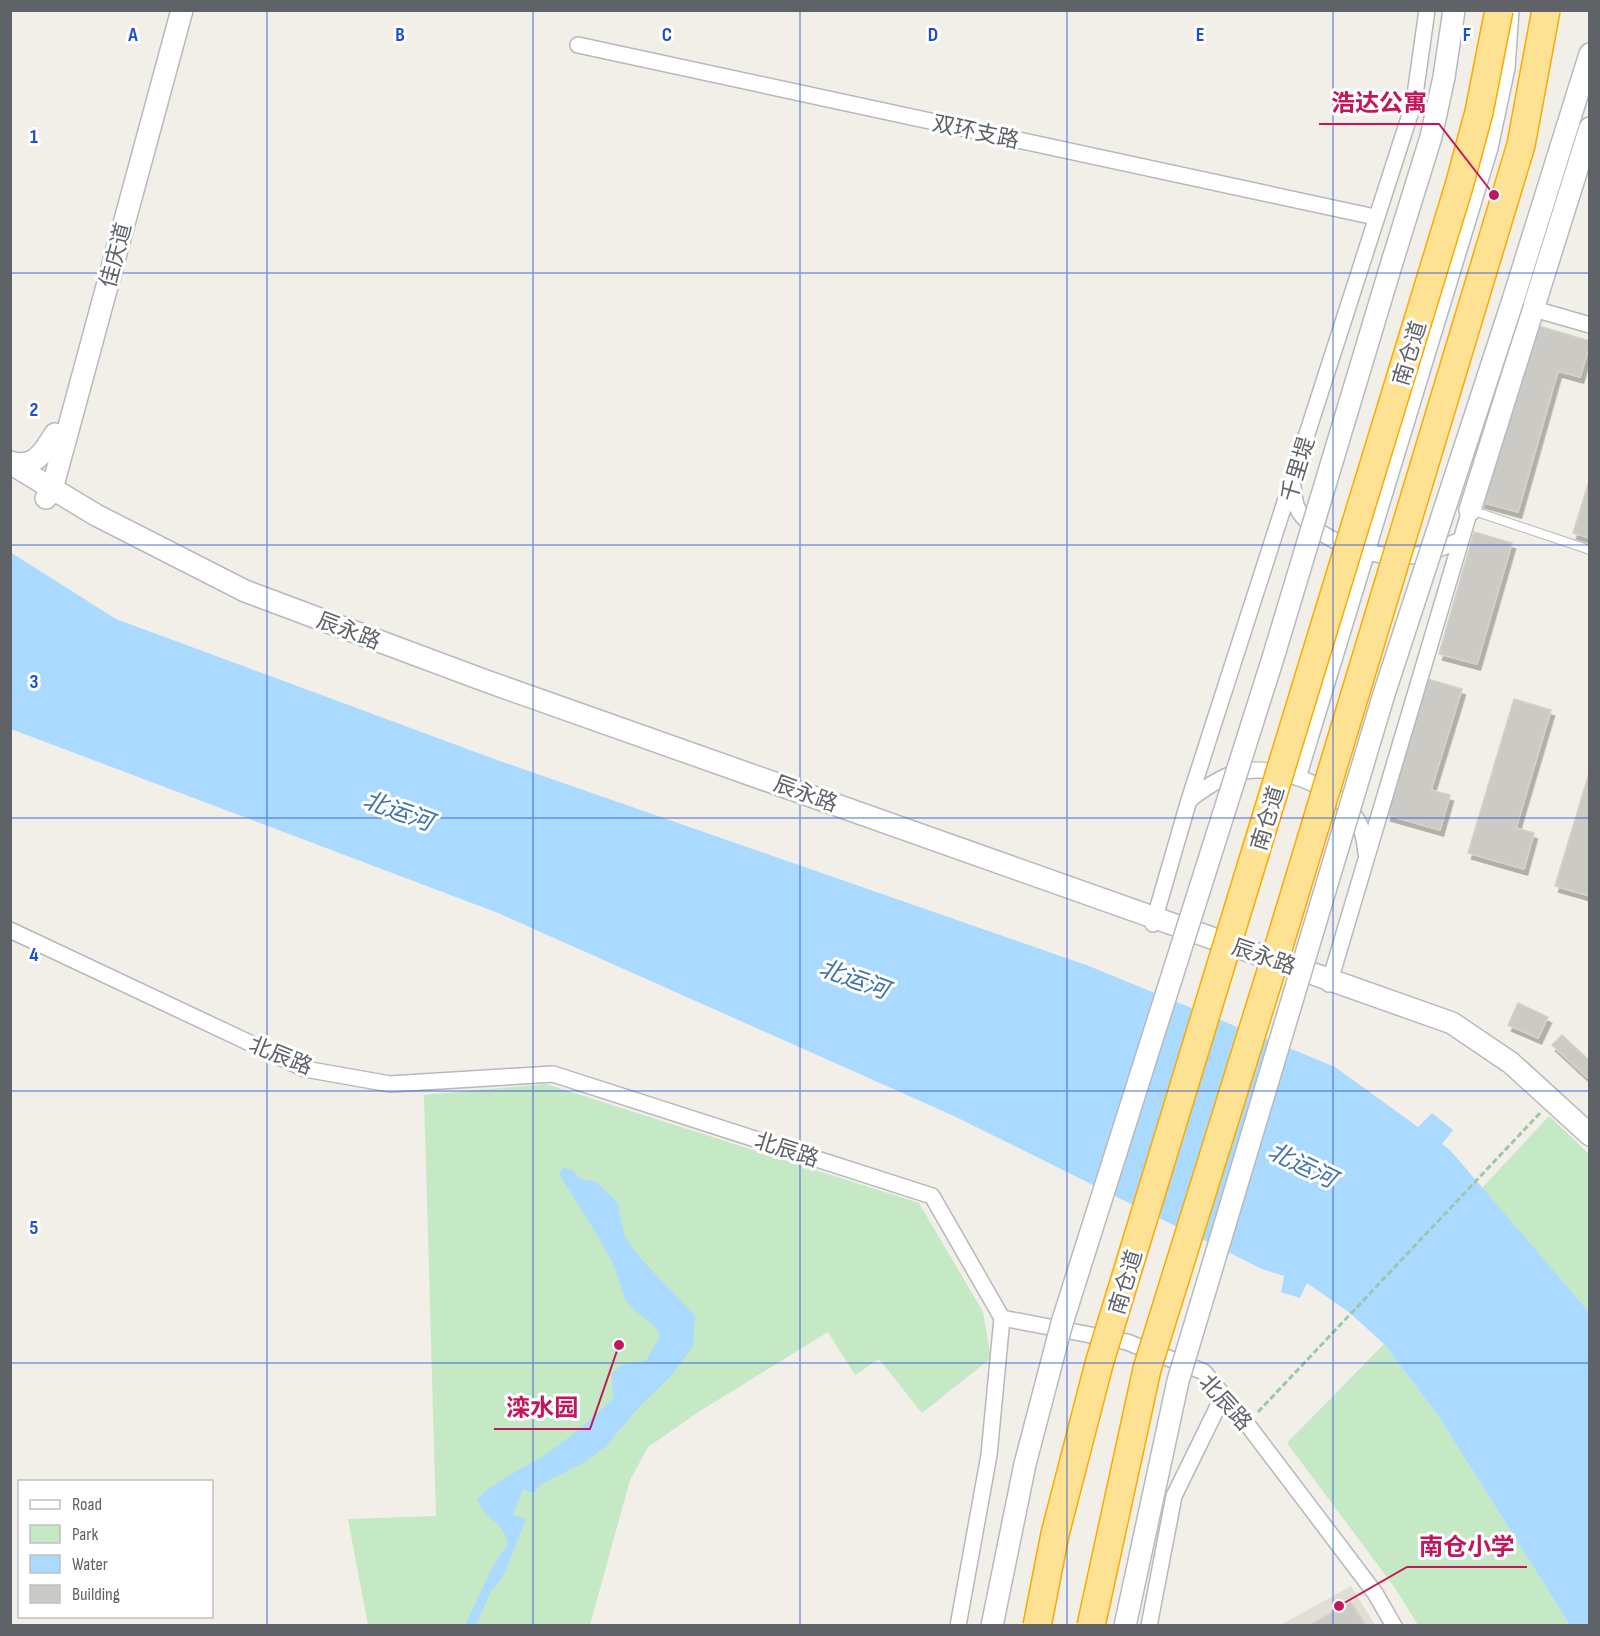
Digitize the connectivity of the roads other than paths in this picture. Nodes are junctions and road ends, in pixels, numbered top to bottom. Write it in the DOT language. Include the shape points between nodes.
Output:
graph roads {
  1 [pos="169,10"];
  2 [pos="182,10"];
  3 [pos="1427,10"];
  4 [pos="1454,10"];
  5 [pos="1498,10"];
  6 [pos="1511,10"];
  7 [pos="1546,10"];
  8 [pos="578,45"];
  9 [pos="1590,54"];
  10 [pos="1590,128"];
  11 [pos="1375,217"];
  12 [pos="1534,309"];
  13 [pos="1590,325"];
  14 [pos="61,432"];
  15 [pos="10,463"];
  16 [pos="10,473"];
  17 [pos="1293,483"];
  18 [pos="42,485"];
  19 [pos="1470,510"];
  20 [pos="1461,540"];
  21 [pos="1590,550"];
  22 [pos="1366,552"];
  23 [pos="1298,778"];
  24 [pos="1189,801"];
  25 [pos="1367,859"];
  26 [pos="1153,921"];
  27 [pos="10,930"];
  28 [pos="1336,978"];
  29 [pos="1590,1136"];
  30 [pos="1590,1142"];
  31 [pos="1002,1318"];
  32 [pos="1223,1396"];
  33 [pos="958,1626"];
  34 [pos="992,1626"];
  35 [pos="1037,1626"];
  36 [pos="1091,1626"];
  37 [pos="1125,1626"];
  38 [pos="1149,1626"];
  39 [pos="1394,1626"];
  1 -- 14 [label="street, 佳庆道"];
  2 -- 14 [label="street, 佳庆道"];
  3 -- 11 [label="street, 千里堤" via="1414,102"];
  4 -- 34 [label="street, bridge" via="1431,137 1269,669 1062,1323 1025,1464"];
  5 -- 35 [label="highway, 南仓道, bridge" via="1482,101 1459,186 1099,1364 1055,1534"];
  6 -- 22 [label="street" via="1507,69 1490,148"];
  7 -- 36 [label="highway, 南仓道, bridge" via="1521,146 1147,1369"];
  8 -- 11 [label="street, 双环支路"];
  9 -- 37 [label="street, bridge" via="1384,694 1178,1381"];
  10 -- 12 [label="street"];
  11 -- 17 [label="street, 千里堤"];
  12 -- 13 [label="street"];
  12 -- 19 [label="street"];
  14 -- 15 [label="street" via="36,460"];
  14 -- 18 [label="street, 佳庆道"];
  15 -- 18 [label="street, 辰永路"];
  16 -- 18 [label="street"];
  17 -- 22 [label="street" via="1299,512 1313,526"];
  17 -- 24 [label="street, 千里堤"];
  18 -- 26 [label="street, 辰永路" via="245,591"];
  19 -- 20 [label="street"];
  19 -- 21 [label="lane"];
  20 -- 22 [label="street" via="1417,555"];
  20 -- 25 [label="street"];
  22 -- 23 [label="street"];
  23 -- 24 [label="street" via="1253,770 1232,774"];
  23 -- 25 [label="street" via="1330,793 1358,819"];
  24 -- 26 [label="street, 千里堤"];
  25 -- 28 [label="street"];
  26 -- 28 [label="street, 辰永路"];
  27 -- 31 [label="street, 北辰路" via="305,1069 390,1084 553,1074 932,1196"];
  28 -- 29 [label="street, 辰永路" via="1429,1013 1473,1035"];
  28 -- 30 [label="street, 辰永路" via="1460,1034 1504,1065"];
  31 -- 32 [label="street, 北辰路" via="1127,1342 1204,1372"];
  31 -- 33 [label="street" via="989,1455"];
  32 -- 38 [label="street" via="1174,1496"];
  32 -- 39 [label="street, 北辰路" via="1375,1593"];
}
